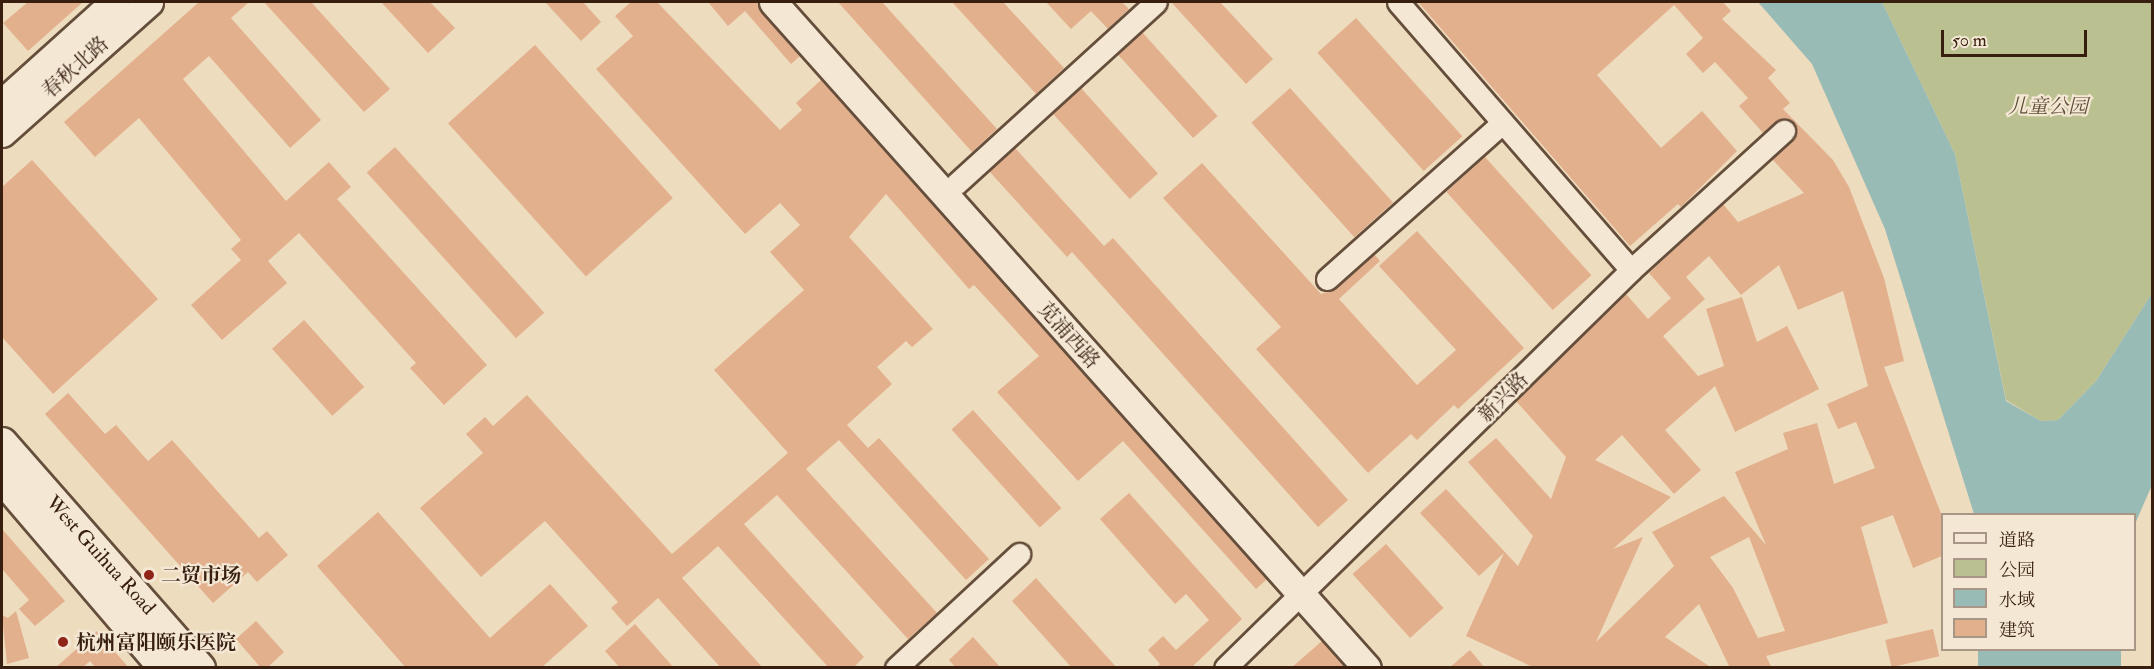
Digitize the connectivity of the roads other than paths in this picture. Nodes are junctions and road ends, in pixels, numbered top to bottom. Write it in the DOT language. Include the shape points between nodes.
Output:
graph roads {
  1 [pos="114,2"];
  2 [pos="148,2"];
  3 [pos="773,2"];
  4 [pos="793,2"];
  5 [pos="1156,2"];
  6 [pos="1398,2"];
  7 [pos="2,103"];
  8 [pos="1502,123"];
  9 [pos="1784,131"];
  10 [pos="2,133"];
  11 [pos="956,184"];
  12 [pos="1631,270"];
  13 [pos="1328,279"];
  14 [pos="2,443"];
  15 [pos="2,478"];
  16 [pos="1019,554"];
  17 [pos="1308,590"];
  18 [pos="164,668"];
  19 [pos="200,668"];
  20 [pos="896,668"];
  21 [pos="1225,668"];
  22 [pos="1367,668"];
  23 [pos="1387,668"];
  1 -- 7 [label="street"];
  2 -- 10 [label="street, 春秋北路"];
  3 -- 17 [label="street, 苋浦西路"];
  4 -- 11 [label="street, 苋浦西路"];
  5 -- 11 [label="street"];
  6 -- 8 [label="street"];
  8 -- 12 [label="street"];
  8 -- 13 [label="street"];
  9 -- 12 [label="street, 新兴路"];
  11 -- 17 [label="street, 苋浦西路"];
  12 -- 17 [label="street, 新兴路"];
  14 -- 19 [label="main road, West Guihua Road"];
  15 -- 18 [label="main road, West Guihua Road"];
  16 -- 20 [label="street"];
  17 -- 21 [label="street, 新兴路"];
  17 -- 22 [label="street, 苋浦西路"];
  17 -- 23 [label="street, 苋浦西路"];
}
